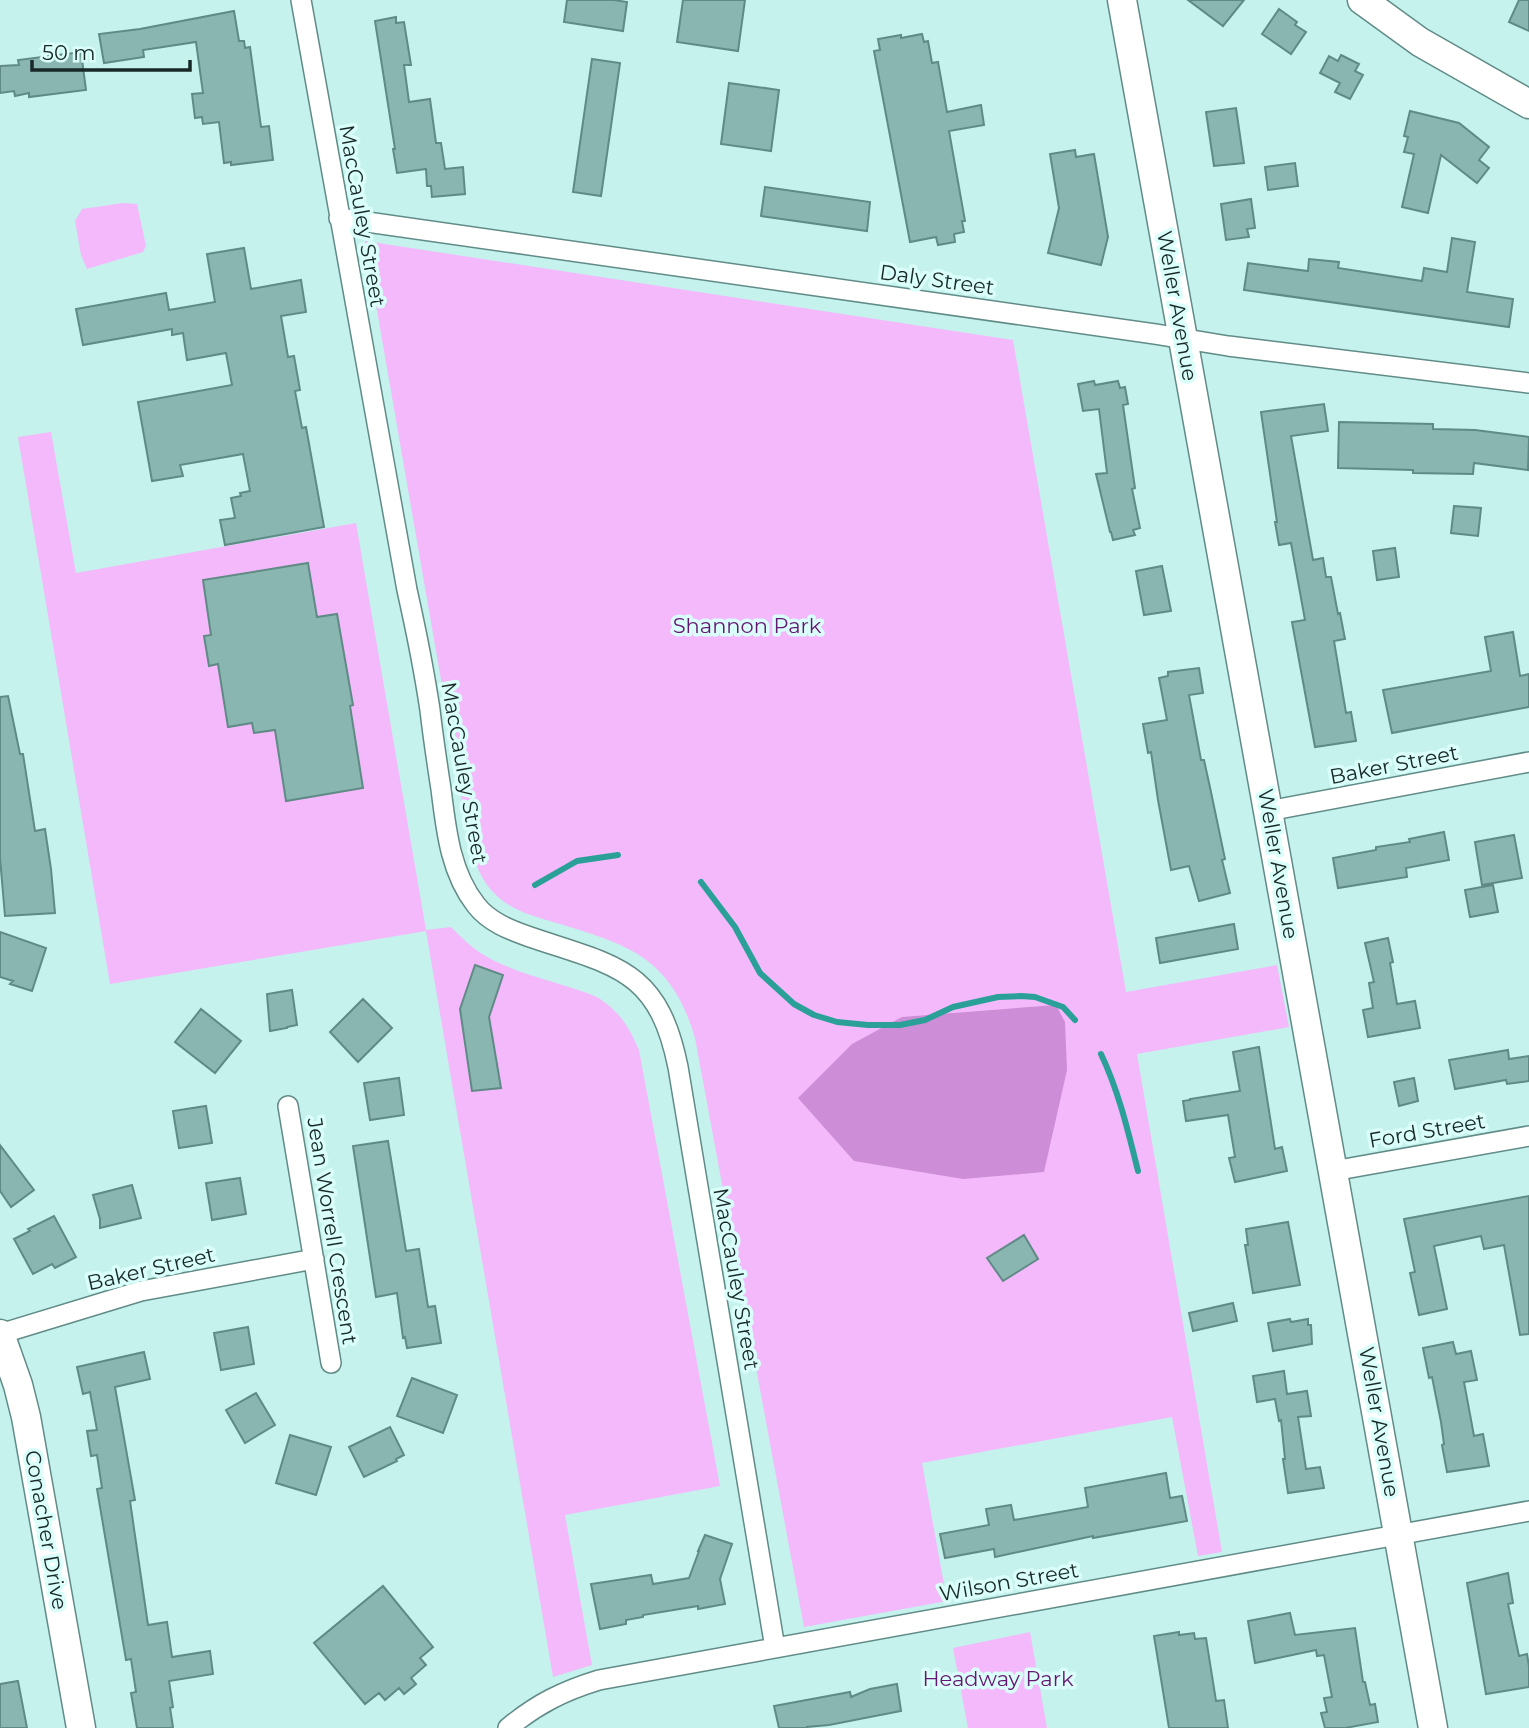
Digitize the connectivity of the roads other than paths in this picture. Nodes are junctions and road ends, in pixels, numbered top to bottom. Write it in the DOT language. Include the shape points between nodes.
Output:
graph roads {
  1 [pos="301,0"];
  2 [pos="1122,0"];
  3 [pos="1362,0"];
  4 [pos="1529,104"];
  5 [pos="339,218"];
  6 [pos="1183,338"];
  7 [pos="1529,383"];
  8 [pos="1529,762"];
  9 [pos="1268,811"];
  10 [pos="288,1106"];
  11 [pos="1529,1136"];
  12 [pos="1333,1171"];
  13 [pos="314,1259"];
  14 [pos="0,1334"];
  15 [pos="331,1363"];
  16 [pos="1529,1511"];
  17 [pos="1399,1535"];
  18 [pos="775,1648"];
  19 [pos="81,1728"];
  20 [pos="508,1728"];
  21 [pos="1433,1728"];
  1 -- 5 [label="street, MacCauley Street"];
  2 -- 6 [label="street, Weller Avenue"];
  3 -- 4 [label="street" via="1420,42"];
  5 -- 6 [label="street, Daly Street"];
  5 -- 18 [label="street, MacCauley Street" via="456,871 477,907 498,924 606,963 636,980 649,993 673,1044"];
  6 -- 7 [label="street, Daly Street"];
  6 -- 9 [label="street, Weller Avenue"];
  8 -- 9 [label="street, Baker Street"];
  9 -- 12 [label="street, Weller Avenue"];
  10 -- 13 [label="street, Jean Worrell Crescent"];
  11 -- 12 [label="street, Ford Street"];
  12 -- 17 [label="street, Weller Avenue"];
  13 -- 14 [label="street, Baker Street" via="151,1289"];
  13 -- 15 [label="street, Jean Worrell Crescent"];
  14 -- 19 [label="street, Conacher Drive" via="26,1417"];
  16 -- 17 [label="street, Wilson Street"];
  17 -- 18 [label="street, Wilson Street"];
  17 -- 21 [label="street, Weller Avenue"];
  18 -- 20 [label="street, Wilson Street" via="599,1680 542,1702"];
}
